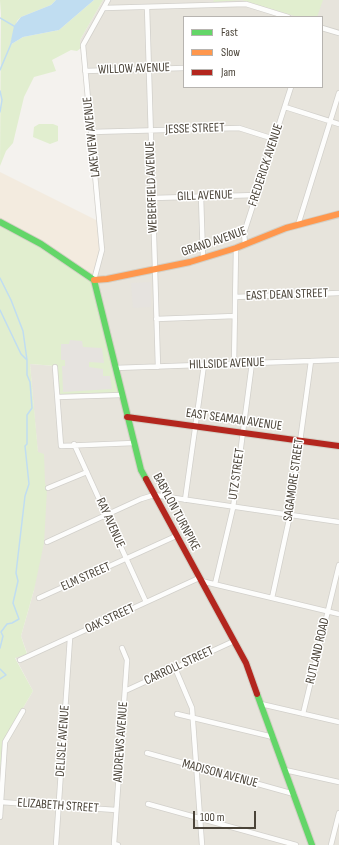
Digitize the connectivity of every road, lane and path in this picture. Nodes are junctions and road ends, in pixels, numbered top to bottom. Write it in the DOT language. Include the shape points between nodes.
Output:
graph roads {
  1 [pos="108,0"];
  2 [pos="147,7"];
  3 [pos="104,8"];
  4 [pos="285,16"];
  5 [pos="323,28"];
  6 [pos="339,33"];
  7 [pos="183,68"];
  8 [pos="149,69"];
  9 [pos="85,71"];
  10 [pos="291,88"];
  11 [pos="339,94"];
  12 [pos="284,106"];
  13 [pos="330,121"];
  14 [pos="339,124"];
  15 [pos="151,130"];
  16 [pos="91,132"];
  17 [pos="274,139"];
  18 [pos="256,194"];
  19 [pos="201,196"];
  20 [pos="153,198"];
  21 [pos="339,214"];
  22 [pos="0,222"];
  23 [pos="298,224"];
  24 [pos="245,244"];
  25 [pos="236,248"];
  26 [pos="202,258"];
  27 [pos="155,270"];
  28 [pos="94,280"];
  29 [pos="339,293"];
  30 [pos="235,297"];
  31 [pos="234,316"];
  32 [pos="156,319"];
  33 [pos="339,360"];
  34 [pos="311,361"];
  35 [pos="252,363"];
  36 [pos="234,364"];
  37 [pos="204,365"];
  38 [pos="55,367"];
  39 [pos="158,367"];
  40 [pos="115,368"];
  41 [pos="121,395"];
  42 [pos="58,397"];
  43 [pos="127,417"];
  44 [pos="195,426"];
  45 [pos="243,433"];
  46 [pos="300,440"];
  47 [pos="134,443"];
  48 [pos="74,444"];
  49 [pos="339,446"];
  50 [pos="87,472"];
  51 [pos="48,488"];
  52 [pos="154,496"];
  53 [pos="185,500"];
  54 [pos="233,508"];
  55 [pos="106,514"];
  56 [pos="290,515"];
  57 [pos="339,522"];
  58 [pos="176,536"];
  59 [pos="47,542"];
  60 [pos="126,558"];
  61 [pos="339,565"];
  62 [pos="200,579"];
  63 [pos="215,584"];
  64 [pos="39,598"];
  65 [pos="272,598"];
  66 [pos="146,602"];
  67 [pos="328,611"];
  68 [pos="339,614"];
  69 [pos="70,638"];
  70 [pos="234,641"];
  71 [pos="122,648"];
  72 [pos="20,660"];
  73 [pos="174,668"];
  74 [pos="125,691"];
  75 [pos="261,704"];
  76 [pos="23,711"];
  77 [pos="177,714"];
  78 [pos="303,714"];
  79 [pos="193,717"];
  80 [pos="339,722"];
  81 [pos="273,737"];
  82 [pos="146,753"];
  83 [pos="197,768"];
  84 [pos="285,770"];
  85 [pos="339,782"];
  86 [pos="294,794"];
  87 [pos="0,802"];
  88 [pos="148,804"];
  89 [pos="58,806"];
  90 [pos="116,810"];
  91 [pos="339,813"];
  92 [pos="0,817"];
  93 [pos="200,818"];
  94 [pos="56,845"];
  95 [pos="118,845"];
  96 [pos="202,845"];
  97 [pos="296,845"];
  98 [pos="312,845"];
  99 [pos="331,845"];
  1 -- 3 [label="street, LAKEVIEW AVENUE"];
  2 -- 3 [label="street"];
  2 -- 4 [label="street" via="246,4"];
  2 -- 8 [label="street, WEBERFIELD AVENUE"];
  3 -- 9 [label="street, LAKEVIEW AVENUE" via="83,45"];
  5 -- 6 [label="street"];
  7 -- 8 [label="street, WILLOW AVENUE"];
  8 -- 9 [label="street, WILLOW AVENUE"];
  8 -- 15 [label="street, WEBERFIELD AVENUE"];
  9 -- 16 [label="street, LAKEVIEW AVENUE"];
  10 -- 12 [label="street, FREDERICK AVENUE"];
  11 -- 13 [label="street"];
  12 -- 13 [label="street"];
  12 -- 17 [label="street, FREDERICK AVENUE"];
  13 -- 14 [label="street"];
  13 -- 23 [label="street"];
  15 -- 16 [label="street, JESSE STREET"];
  15 -- 17 [label="street, JESSE STREET" via="239,128"];
  15 -- 20 [label="street, WEBERFIELD AVENUE"];
  16 -- 28 [label="street, LAKEVIEW AVENUE" via="102,250"];
  17 -- 18 [label="street, FREDERICK AVENUE"];
  18 -- 19 [label="street, GILL AVENUE"];
  18 -- 24 [label="street, FREDERICK AVENUE" via="244,233"];
  19 -- 20 [label="street, GILL AVENUE"];
  19 -- 26 [label="street"];
  20 -- 27 [label="street, WEBERFIELD AVENUE"];
  21 -- 23 [label="main road, GRAND AVENUE"];
  22 -- 28 [label="main road" via="41,244"];
  23 -- 24 [label="main road, GRAND AVENUE"];
  24 -- 25 [label="main road, GRAND AVENUE"];
  25 -- 26 [label="main road, GRAND AVENUE"];
  25 -- 30 [label="street"];
  26 -- 27 [label="main road, GRAND AVENUE"];
  27 -- 28 [label="main road, GRAND AVENUE"];
  27 -- 32 [label="street, WEBERFIELD AVENUE"];
  28 -- 40 [label="main road, BABYLON TURNPIKE"];
  29 -- 30 [label="street, EAST DEAN STREET"];
  30 -- 31 [label="street"];
  31 -- 32 [label="street"];
  31 -- 36 [label="street"];
  32 -- 39 [label="street, WEBERFIELD AVENUE"];
  33 -- 34 [label="street, HILLSIDE AVENUE"];
  34 -- 35 [label="street, HILLSIDE AVENUE"];
  34 -- 46 [label="street, SAGAMORE STREET"];
  35 -- 36 [label="street, HILLSIDE AVENUE"];
  35 -- 45 [label="street, UTZ STREET"];
  36 -- 37 [label="street, HILLSIDE AVENUE"];
  37 -- 39 [label="street, HILLSIDE AVENUE"];
  37 -- 44 [label="street"];
  38 -- 42 [label="street"];
  39 -- 40 [label="street, HILLSIDE AVENUE"];
  40 -- 41 [label="main road, BABYLON TURNPIKE"];
  41 -- 42 [label="street"];
  41 -- 43 [label="main road, BABYLON TURNPIKE"];
  42 -- 48 [label="street" via="61,446"];
  43 -- 44 [label="main road, EAST SEAMAN AVENUE"];
  43 -- 47 [label="main road, BABYLON TURNPIKE"];
  44 -- 45 [label="main road, EAST SEAMAN AVENUE"];
  44 -- 53 [label="street"];
  45 -- 46 [label="main road, EAST SEAMAN AVENUE"];
  45 -- 54 [label="street, UTZ STREET"];
  46 -- 49 [label="main road, EAST SEAMAN AVENUE"];
  46 -- 56 [label="street, SAGAMORE STREET"];
  47 -- 48 [label="street"];
  47 -- 52 [label="main road, BABYLON TURNPIKE" via="141,470"];
  48 -- 50 [label="street, RAY AVENUE"];
  50 -- 51 [label="street"];
  50 -- 55 [label="street, RAY AVENUE"];
  52 -- 53 [label="street"];
  52 -- 55 [label="street"];
  52 -- 58 [label="main road, BABYLON TURNPIKE"];
  53 -- 54 [label="street"];
  54 -- 56 [label="street"];
  54 -- 63 [label="street, UTZ STREET"];
  55 -- 59 [label="street"];
  55 -- 60 [label="street, RAY AVENUE"];
  56 -- 57 [label="street"];
  56 -- 65 [label="street, SAGAMORE STREET"];
  58 -- 60 [label="street, ELM STREET"];
  58 -- 62 [label="main road, BABYLON TURNPIKE"];
  60 -- 64 [label="street, ELM STREET"];
  60 -- 66 [label="street, RAY AVENUE"];
  61 -- 67 [label="street, RUTLAND ROAD"];
  62 -- 63 [label="street"];
  62 -- 66 [label="street, OAK STREET"];
  62 -- 70 [label="main road, BABYLON TURNPIKE"];
  63 -- 65 [label="street"];
  65 -- 67 [label="street"];
  66 -- 69 [label="street, OAK STREET"];
  67 -- 68 [label="street"];
  67 -- 78 [label="street, RUTLAND ROAD"];
  69 -- 72 [label="street, OAK STREET"];
  69 -- 89 [label="street, DELISLE AVENUE"];
  70 -- 73 [label="street, CARROLL STREET"];
  70 -- 75 [label="main road, BABYLON TURNPIKE" via="246,662"];
  71 -- 74 [label="street, ANDREWS AVENUE" via="127,660"];
  73 -- 74 [label="street, CARROLL STREET"];
  73 -- 79 [label="street" via="192,708"];
  74 -- 90 [label="street, ANDREWS AVENUE"];
  75 -- 78 [label="street"];
  75 -- 81 [label="main road, BABYLON TURNPIKE"];
  76 -- 87 [label="street" via="5,742"];
  77 -- 79 [label="street"];
  78 -- 80 [label="street"];
  79 -- 81 [label="street"];
  79 -- 83 [label="street"];
  81 -- 84 [label="main road, BABYLON TURNPIKE"];
  82 -- 83 [label="street, MADISON AVENUE"];
  83 -- 86 [label="street, MADISON AVENUE"];
  83 -- 93 [label="street"];
  84 -- 85 [label="street"];
  84 -- 86 [label="main road, BABYLON TURNPIKE"];
  86 -- 98 [label="main road, BABYLON TURNPIKE"];
  87 -- 89 [label="street, ELIZABETH STREET"];
  87 -- 92 [label="street"];
  88 -- 93 [label="street"];
  89 -- 90 [label="street, ELIZABETH STREET"];
  89 -- 94 [label="street, DELISLE AVENUE"];
  90 -- 95 [label="street, ANDREWS AVENUE" via="114,844"];
  91 -- 99 [label="street"];
  93 -- 96 [label="street"];
  93 -- 97 [label="street"];
}
